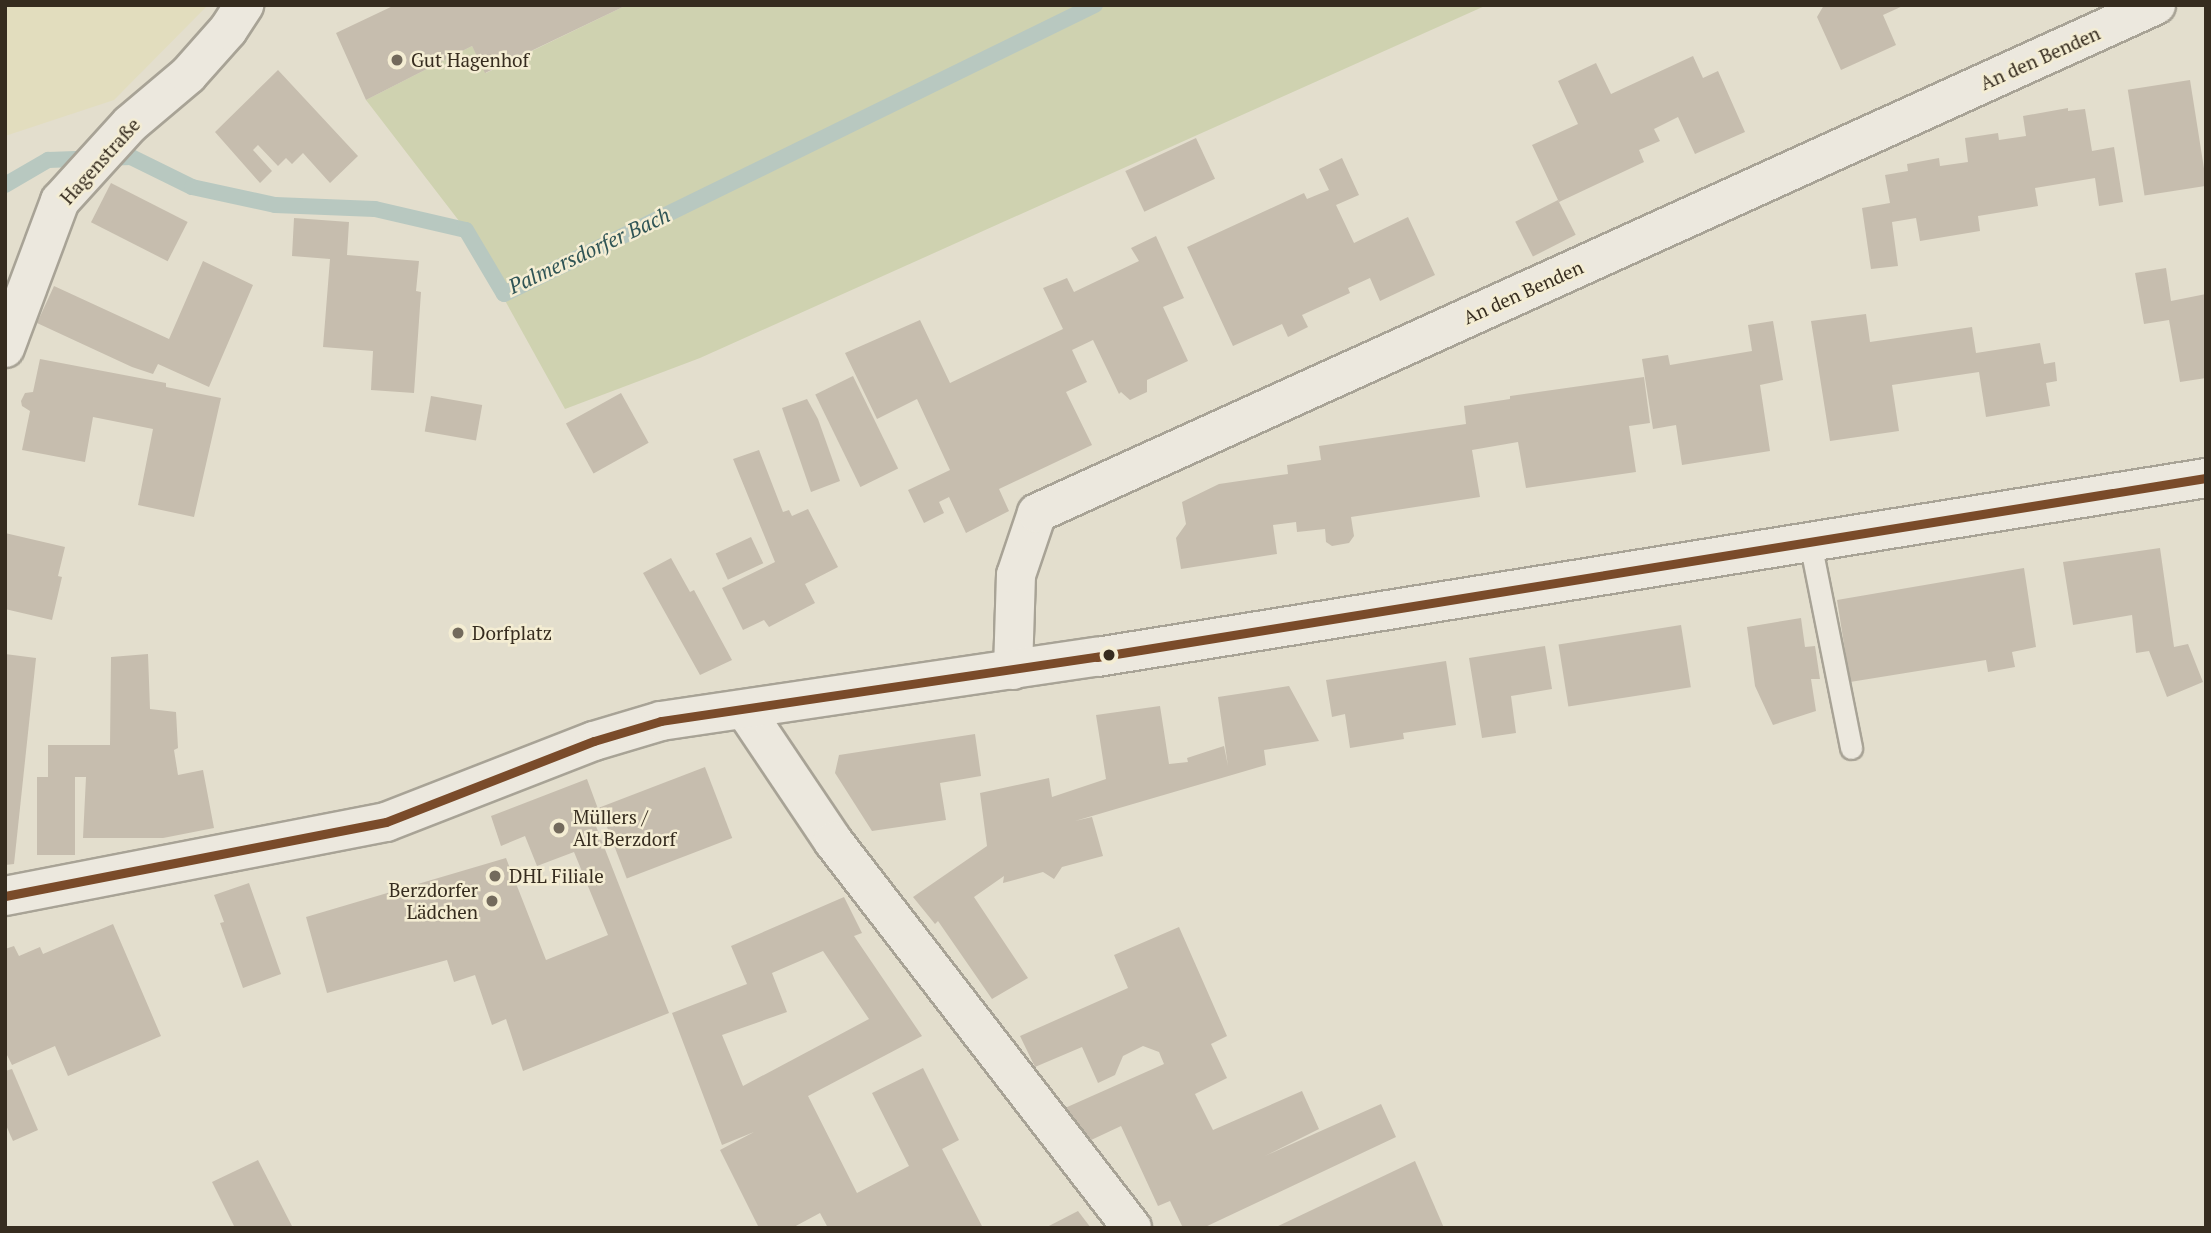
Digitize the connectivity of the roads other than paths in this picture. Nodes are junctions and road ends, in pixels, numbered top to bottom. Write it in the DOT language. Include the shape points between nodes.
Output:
graph roads {
  1 [pos="244,5"];
  2 [pos="2155,5"];
  3 [pos="5,348"];
  4 [pos="2206,478"];
  5 [pos="1810,542"];
  6 [pos="1013,670"];
  7 [pos="745,710"];
  8 [pos="1851,748"];
  9 [pos="5,896"];
  10 [pos="1132,1228"];
  1 -- 3 [label="street, Hagenstraße" via="188,75 130,124 60,201"];
  2 -- 6 [label="street, An den Benden" via="1037,513 1016,575"];
  4 -- 5 [label="street"];
  5 -- 6 [label="street"];
  5 -- 8 [label="lane"];
  6 -- 7 [label="street"];
  7 -- 9 [label="street" via="661,721 594,741 386,822"];
  7 -- 10 [label="street" via="833,841"];
}
